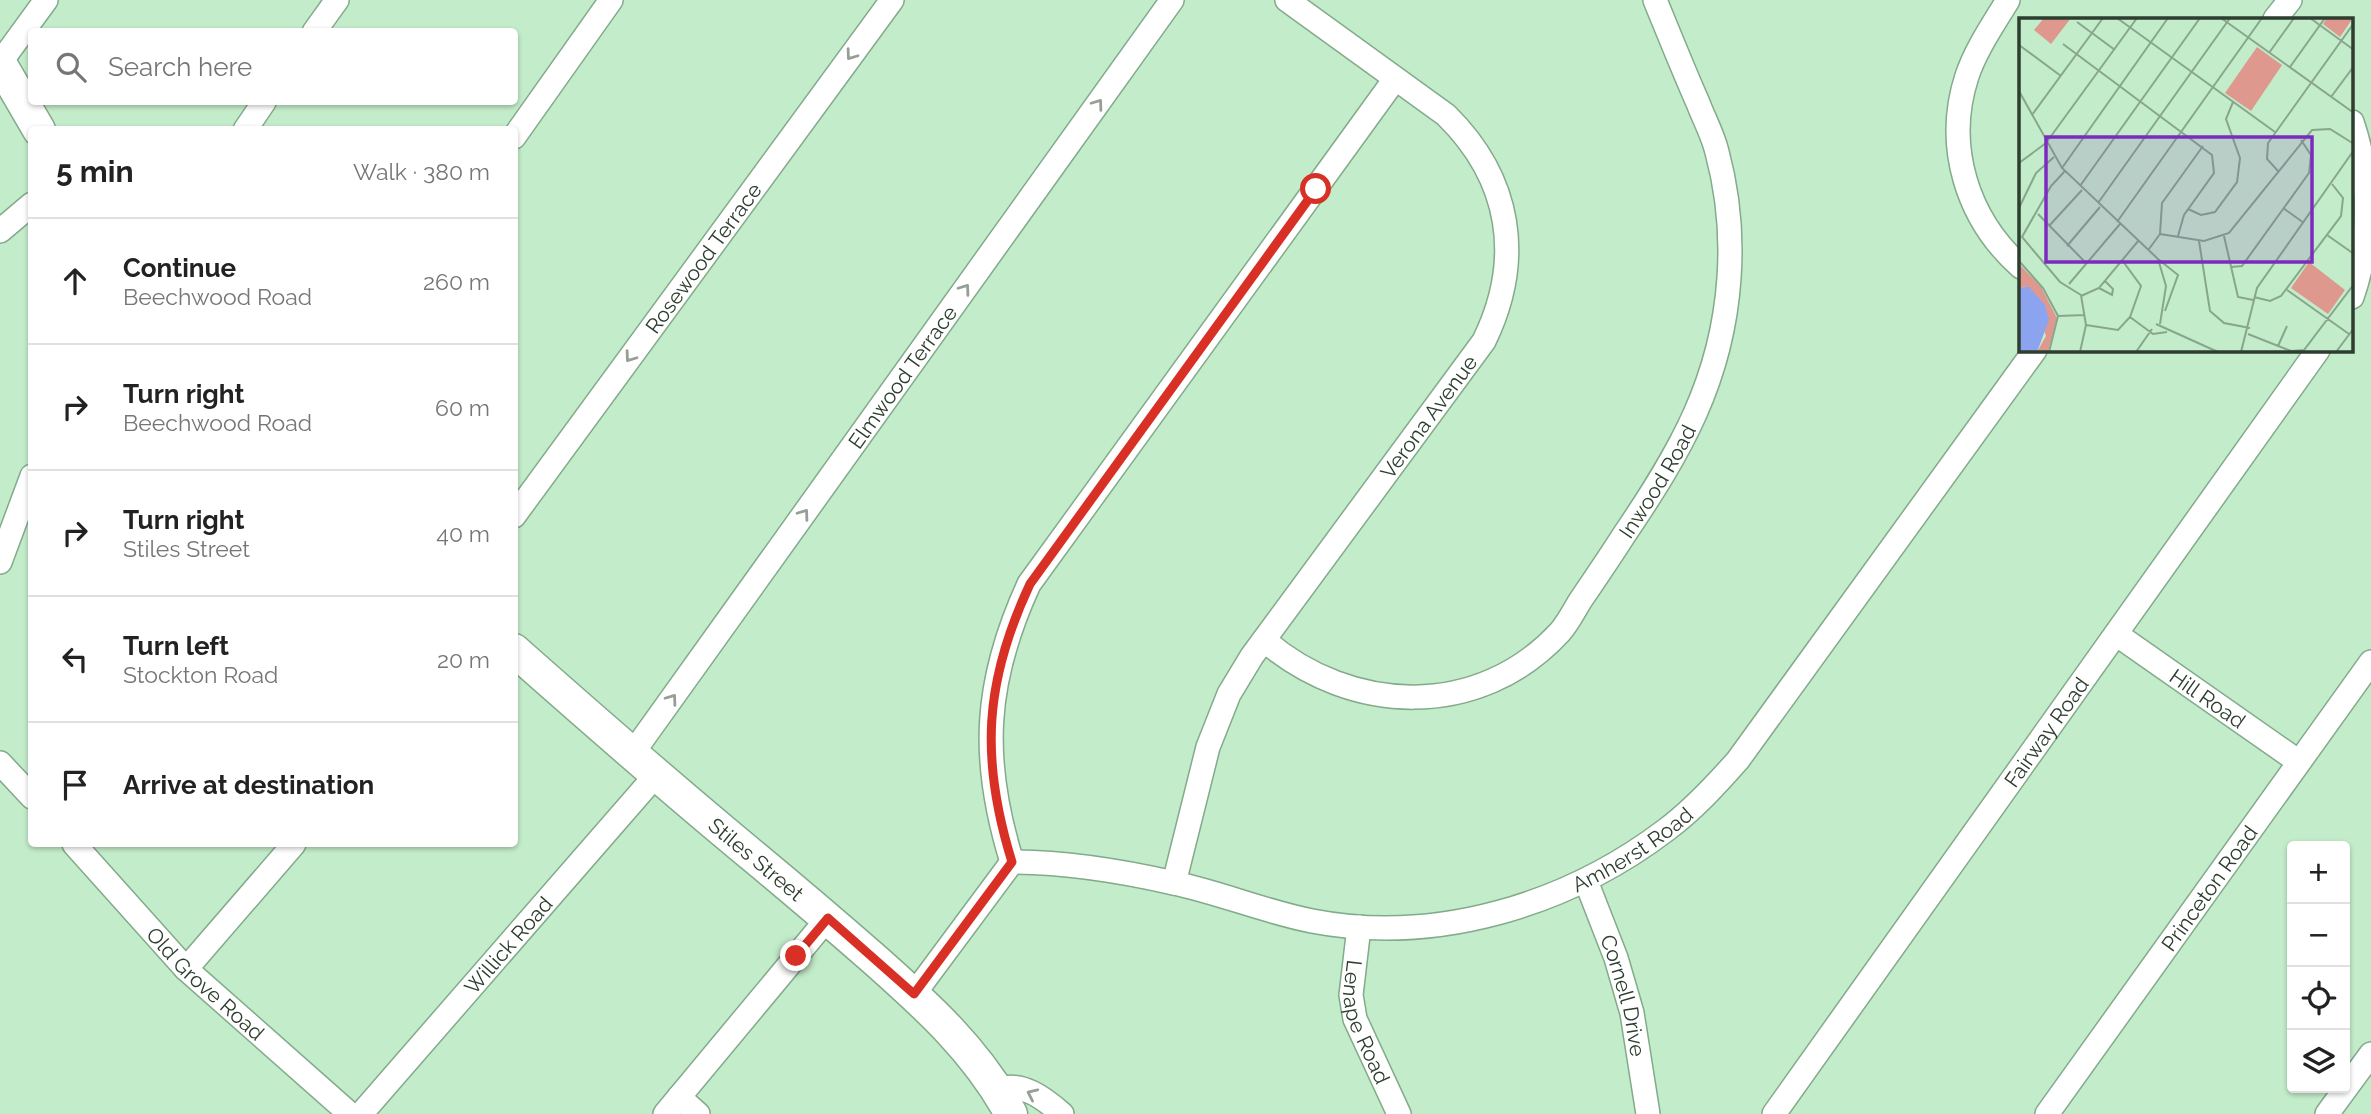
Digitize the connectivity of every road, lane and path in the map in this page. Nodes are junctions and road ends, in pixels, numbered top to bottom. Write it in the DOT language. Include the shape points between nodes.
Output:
graph roads {
  1 [pos="46,0"];
  2 [pos="337,0"];
  3 [pos="611,0"];
  4 [pos="892,0"];
  5 [pos="1172,0"];
  6 [pos="1286,0"];
  7 [pos="1655,0"];
  8 [pos="2008,0"];
  9 [pos="2290,0"];
  10 [pos="2276,18"];
  11 [pos="317,28"];
  12 [pos="0,63"];
  13 [pos="1395,79"];
  14 [pos="262,105"];
  15 [pos="37,126"];
  16 [pos="247,126"];
  17 [pos="2354,128"];
  18 [pos="518,131"];
  19 [pos="28,207"];
  20 [pos="0,231"];
  21 [pos="2019,265"];
  22 [pos="2354,291"];
  23 [pos="2034,352"];
  24 [pos="2317,352"];
  25 [pos="28,487"];
  26 [pos="518,511"];
  27 [pos="0,562"];
  28 [pos="2116,635"];
  29 [pos="1264,640"];
  30 [pos="518,654"];
  31 [pos="2371,662"];
  32 [pos="632,754"];
  33 [pos="2299,762"];
  34 [pos="0,764"];
  35 [pos="656,775"];
  36 [pos="28,793"];
  37 [pos="77,847"];
  38 [pos="292,847"];
  39 [pos="1012,862"];
  40 [pos="1586,881"];
  41 [pos="1174,883"];
  42 [pos="828,918"];
  43 [pos="1359,927"];
  44 [pos="186,969"];
  45 [pos="914,994"];
  46 [pos="2371,1054"];
  47 [pos="1004,1102"];
  48 [pos="672,1105"];
  49 [pos="350,1114"];
  50 [pos="361,1114"];
  51 [pos="698,1114"];
  52 [pos="1062,1114"];
  53 [pos="1399,1114"];
  54 [pos="1648,1114"];
  55 [pos="1774,1114"];
  56 [pos="2047,1114"];
  57 [pos="2327,1114"];
  1 -- 12 [label="street"];
  2 -- 11 [label="street"];
  3 -- 18 [label="street"];
  4 -- 26 [label="street, Rosewood Terrace, one-way"];
  32 -- 5 [label="street, Elmwood Terrace, one-way"];
  6 -- 13 [label="street, Verona Avenue"];
  7 -- 29 [label="street, Inwood Road" via="1717,150 1730,235 1727,299 1714,363 1701,404 1663,476 1560,631 1529,659 1487,682 1423,697 1358,692 1297,666"];
  8 -- 21 [label="street" via="1968,75 1959,111 1958,147 1965,183 1979,217"];
  9 -- 10 [label="street"];
  12 -- 15 [label="main road"];
  13 -- 29 [label="street, Verona Avenue" via="1460,129 1491,176 1506,231 1504,288 1492,324 1468,364"];
  13 -- 39 [label="street" via="1030,584 1003,649 991,719 993,790"];
  14 -- 16 [label="street"];
  17 -- 22 [label="street" via="2365,161 2371,205 2367,250"];
  19 -- 20 [label="street"];
  23 -- 40 [label="street, Amherst Road" via="1738,760 1668,829"];
  24 -- 28 [label="street, Fairway Road"];
  25 -- 27 [label="street"];
  28 -- 33 [label="street, Hill Road"];
  28 -- 55 [label="street, Fairway Road"];
  29 -- 41 [label="street, Verona Avenue" via="1229,694 1208,747"];
  30 -- 32 [label="main road, Stiles Street"];
  31 -- 33 [label="street, Princeton Road"];
  32 -- 35 [label="main road, Stiles Street"];
  33 -- 56 [label="street, Princeton Road"];
  34 -- 36 [label="street"];
  35 -- 42 [label="main road, Stiles Street"];
  35 -- 50 [label="street, Willick Road"];
  37 -- 44 [label="street, Old Grove Road"];
  38 -- 44 [label="street"];
  39 -- 41 [label="street, Amherst Road" via="1054,862"];
  39 -- 45 [label="street"];
  40 -- 43 [label="street, Amherst Road" via="1477,918 1406,927"];
  40 -- 54 [label="street, Cornell Drive" via="1632,1013"];
  41 -- 43 [label="street, Amherst Road" via="1312,921"];
  42 -- 45 [label="main road, Stiles Street"];
  42 -- 48 [label="street"];
  43 -- 53 [label="street, Lenape Road" via="1351,995 1355,1020"];
  44 -- 49 [label="street, Old Grove Road"];
  45 -- 47 [label="main road, Stiles Street" via="957,1036"];
  46 -- 57 [label="street"];
  52 -- 47 [label="street, one-way" via="1016,1087 1005,1086"];
  48 -- 51 [label="street"];
}
